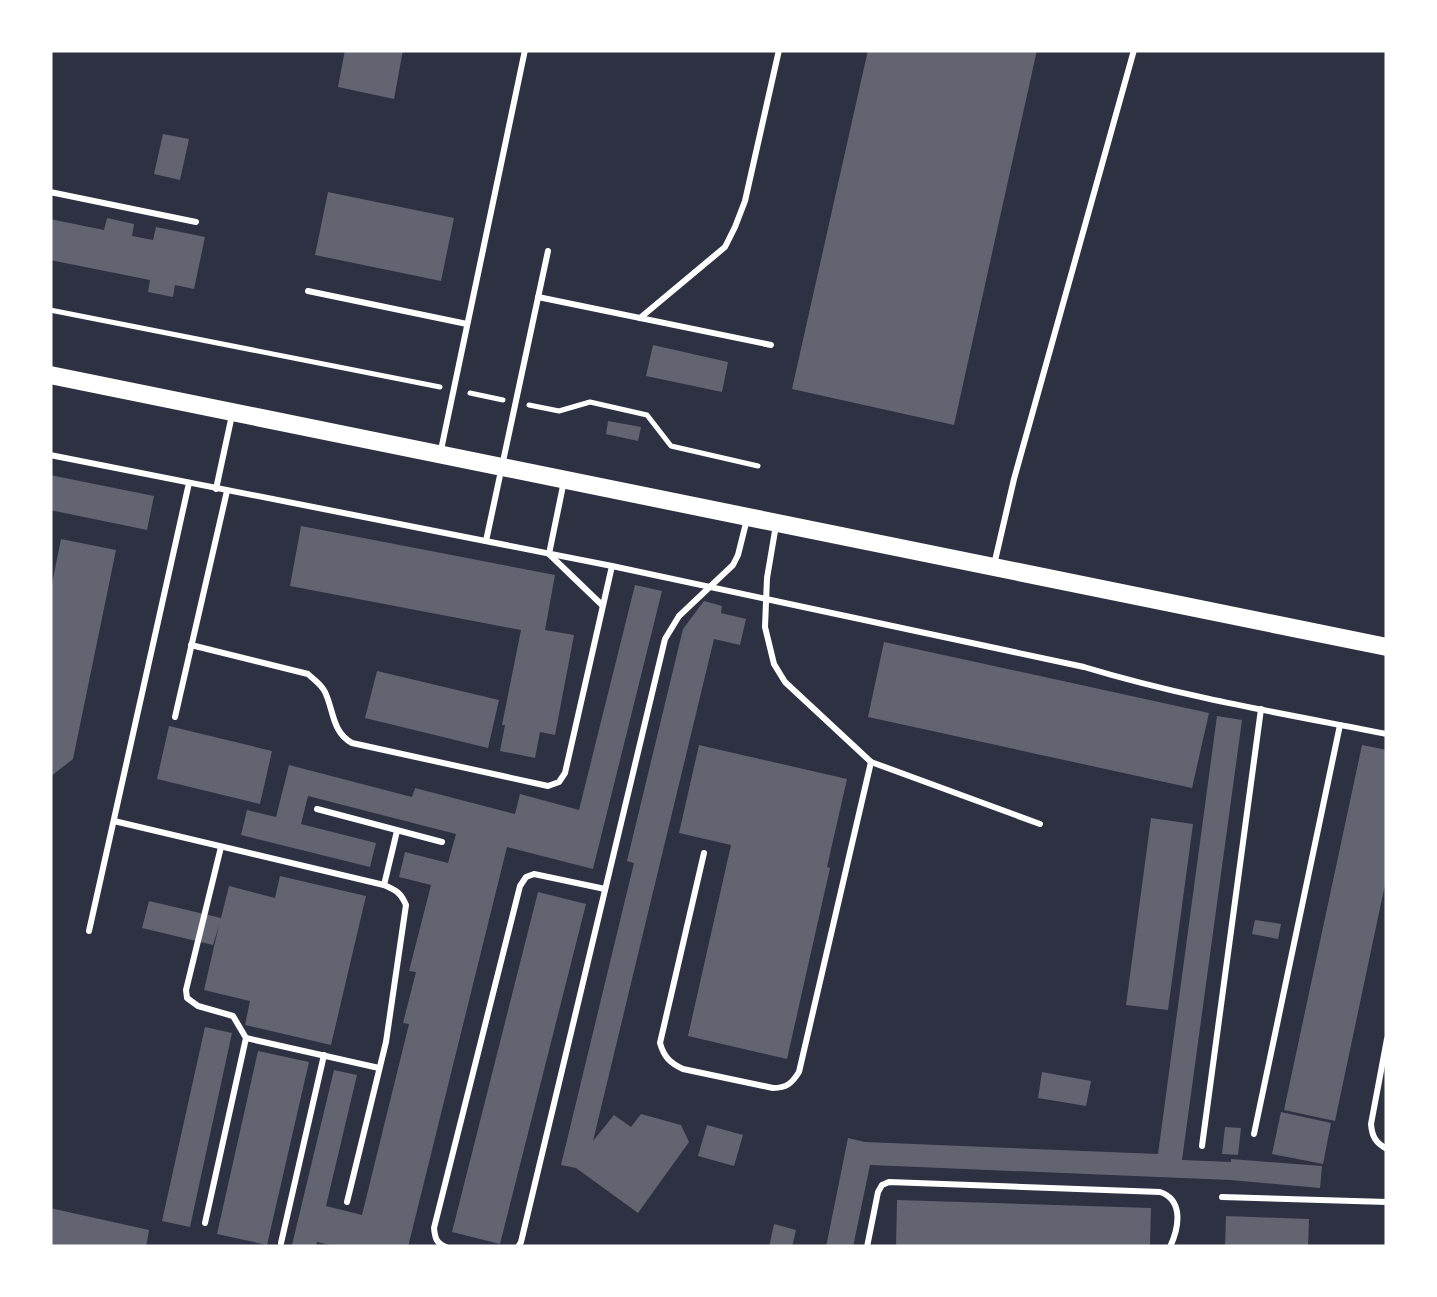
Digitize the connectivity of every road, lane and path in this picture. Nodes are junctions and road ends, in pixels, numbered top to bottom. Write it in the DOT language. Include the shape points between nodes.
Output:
graph roads {
  1 [pos="525,50"];
  2 [pos="779,50"];
  3 [pos="1134,50"];
  4 [pos="50,192"];
  5 [pos="196,222"];
  6 [pos="548,251"];
  7 [pos="308,291"];
  8 [pos="538,297"];
  9 [pos="50,310"];
  10 [pos="640,318"];
  11 [pos="467,324"];
  12 [pos="770,345"];
  13 [pos="50,375"];
  14 [pos="454,390"];
  15 [pos="516,402"];
  16 [pos="233,414"];
  17 [pos="50,455"];
  18 [pos="440,456"];
  19 [pos="758,466"];
  20 [pos="502,468"];
  21 [pos="564,481"];
  22 [pos="189,483"];
  23 [pos="216,489"];
  24 [pos="227,491"];
  25 [pos="748,518"];
  26 [pos="776,524"];
  27 [pos="486,541"];
  28 [pos="550,554"];
  29 [pos="612,566"];
  30 [pos="994,568"];
  31 [pos="710,586"];
  32 [pos="766,598"];
  33 [pos="602,606"];
  34 [pos="191,645"];
  35 [pos="1387,647"];
  36 [pos="1261,709"];
  37 [pos="175,717"];
  38 [pos="1340,725"];
  39 [pos="1387,734"];
  40 [pos="871,762"];
  41 [pos="316,810"];
  42 [pos="114,821"];
  43 [pos="1040,824"];
  44 [pos="397,830"];
  45 [pos="442,842"];
  46 [pos="221,847"];
  47 [pos="704,853"];
  48 [pos="384,886"];
  49 [pos="605,890"];
  50 [pos="90,931"];
  51 [pos="246,1038"];
  52 [pos="1387,1039"];
  53 [pos="324,1056"];
  54 [pos="379,1068"];
  55 [pos="1254,1134"];
  56 [pos="1202,1146"];
  57 [pos="1387,1149"];
  58 [pos="1222,1197"];
  59 [pos="347,1202"];
  60 [pos="1387,1202"];
  61 [pos="205,1223"];
  62 [pos="280,1244"];
  63 [pos="446,1247"];
  64 [pos="518,1247"];
  65 [pos="867,1247"];
  66 [pos="1170,1247"];
  1 -- 11 [label="lane"];
  2 -- 10 [label="lane" via="736,227 725,247"];
  3 -- 30 [label="lane"];
  4 -- 5 [label="lane"];
  6 -- 8 [label="lane"];
  7 -- 11 [label="lane"];
  8 -- 10 [label="lane"];
  8 -- 15 [label="lane"];
  9 -- 14 [label="path"];
  10 -- 12 [label="lane"];
  11 -- 14 [label="lane"];
  13 -- 16 [label="main road"];
  14 -- 15 [label="path"];
  14 -- 18 [label="lane"];
  15 -- 19 [label="path" via="559,412 590,402 647,415 671,446"];
  15 -- 20 [label="lane"];
  16 -- 18 [label="main road"];
  16 -- 23 [label="lane"];
  17 -- 22 [label="lane"];
  18 -- 20 [label="main road"];
  20 -- 21 [label="main road"];
  20 -- 27 [label="lane"];
  21 -- 25 [label="main road"];
  21 -- 28 [label="lane"];
  22 -- 23 [label="lane"];
  22 -- 42 [label="lane"];
  23 -- 24 [label="lane"];
  24 -- 27 [label="lane"];
  24 -- 34 [label="lane"];
  25 -- 26 [label="main road"];
  25 -- 31 [label="lane" via="733,564"];
  26 -- 30 [label="main road"];
  26 -- 32 [label="lane"];
  27 -- 28 [label="lane"];
  28 -- 29 [label="lane"];
  28 -- 33 [label="lane"];
  29 -- 31 [label="lane"];
  29 -- 33 [label="lane"];
  30 -- 35 [label="main road"];
  31 -- 32 [label="lane"];
  31 -- 49 [label="lane" via="665,640"];
  32 -- 36 [label="lane"];
  32 -- 40 [label="lane" via="765,628 785,682"];
  33 -- 34 [label="lane" via="564,773 548,786 352,742 342,738 325,693 308,674"];
  34 -- 37 [label="lane"];
  36 -- 38 [label="lane"];
  36 -- 56 [label="lane"];
  38 -- 39 [label="lane"];
  38 -- 55 [label="lane"];
  40 -- 43 [label="lane"];
  40 -- 47 [label="lane" via="799,1072 784,1088 684,1069 663,1054 660,1043"];
  41 -- 44 [label="lane"];
  42 -- 46 [label="lane"];
  42 -- 50 [label="lane"];
  44 -- 45 [label="lane"];
  44 -- 48 [label="lane"];
  46 -- 48 [label="lane"];
  46 -- 51 [label="lane" via="187,998 233,1016"];
  48 -- 54 [label="lane" via="406,905"];
  49 -- 63 [label="lane" via="534,874 520,886 434,1228 438,1244"];
  49 -- 64 [label="lane"];
  51 -- 53 [label="lane"];
  51 -- 61 [label="lane"];
  52 -- 57 [label="lane" via="1371,1124 1376,1143"];
  53 -- 54 [label="lane"];
  53 -- 62 [label="lane"];
  54 -- 59 [label="lane"];
  58 -- 60 [label="lane"];
  65 -- 66 [label="lane" via="878,1192 889,1182 1160,1192 1170,1195 1178,1212"];
}
